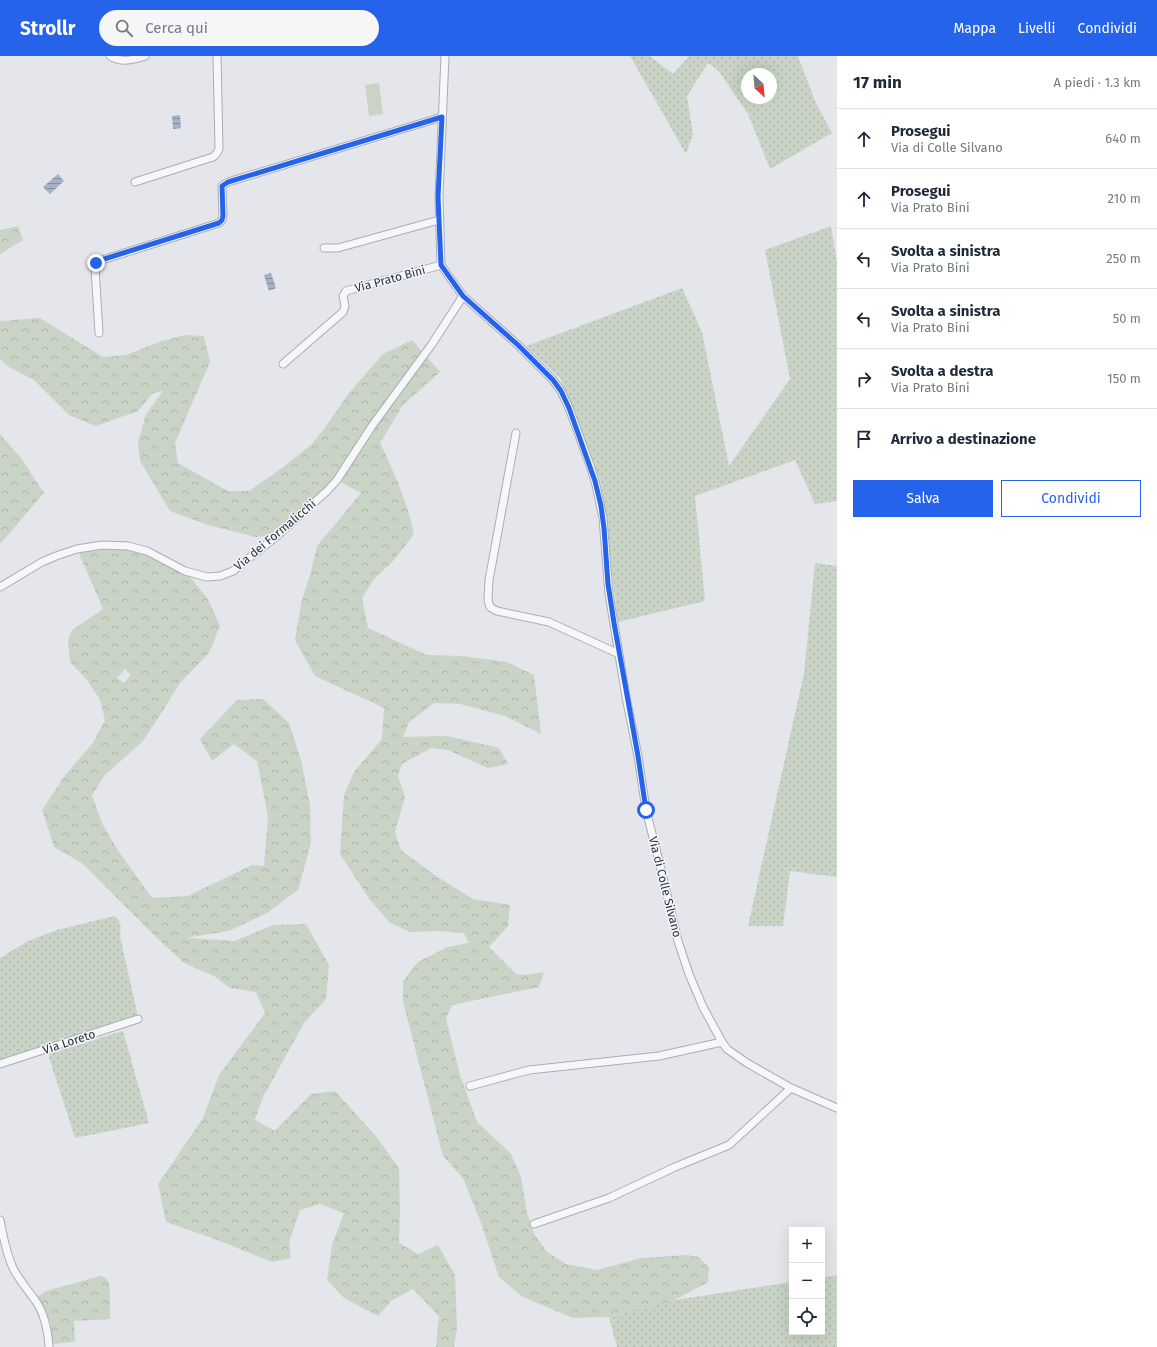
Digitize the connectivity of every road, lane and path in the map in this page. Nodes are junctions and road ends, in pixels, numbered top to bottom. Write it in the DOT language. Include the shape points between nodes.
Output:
graph roads {
  1 [pos="110,56"];
  2 [pos="144,56"];
  3 [pos="217,56"];
  4 [pos="445,56"];
  5 [pos="442,117"];
  6 [pos="135,182"];
  7 [pos="439,220"];
  8 [pos="324,248"];
  9 [pos="441,265"];
  10 [pos="463,296"];
  11 [pos="99,333"];
  12 [pos="282,364"];
  13 [pos="516,433"];
  14 [pos="0,586"];
  15 [pos="619,654"];
  16 [pos="138,1019"];
  17 [pos="722,1042"];
  18 [pos="0,1064"];
  19 [pos="470,1086"];
  20 [pos="792,1088"];
  21 [pos="837,1108"];
  22 [pos="0,1220"];
  23 [pos="534,1224"];
  24 [pos="49,1347"];
  1 -- 2 [label="street" via="125,60"];
  3 -- 6 [label="street" via="218,152 213,157"];
  4 -- 5 [label="street, Via Prato Bini"];
  5 -- 7 [label="street, Via Prato Bini"];
  5 -- 11 [label="street" via="228,182 222,186 223,216 219,223 99,261 95,268"];
  7 -- 8 [label="street" via="338,248"];
  7 -- 9 [label="street, Via Prato Bini"];
  9 -- 10 [label="street, Via Prato Bini"];
  9 -- 12 [label="street, Via Prato Bini" via="346,291 343,296 345,306 342,313"];
  10 -- 14 [label="street, Via dei Formalicchi" via="337,480 278,535 233,571 207,577 185,571 147,551 128,546 102,545 49,559"];
  10 -- 15 [label="street, Via di Colle Silvano" via="540,366 553,380 568,404 591,468 601,506 608,584"];
  13 -- 15 [label="street" via="489,580 490,607 497,611 549,622"];
  15 -- 17 [label="street, Via di Colle Silvano" via="646,810 678,941 696,992"];
  16 -- 18 [label="street, Via Loreto"];
  17 -- 19 [label="street" via="659,1056 529,1070"];
  17 -- 20 [label="street, Via di Colle Silvano" via="727,1049 743,1060"];
  20 -- 21 [label="street, Via di Colle Silvano"];
  20 -- 23 [label="street" via="729,1145 608,1198"];
  22 -- 24 [label="street" via="13,1268 43,1315"];
}
